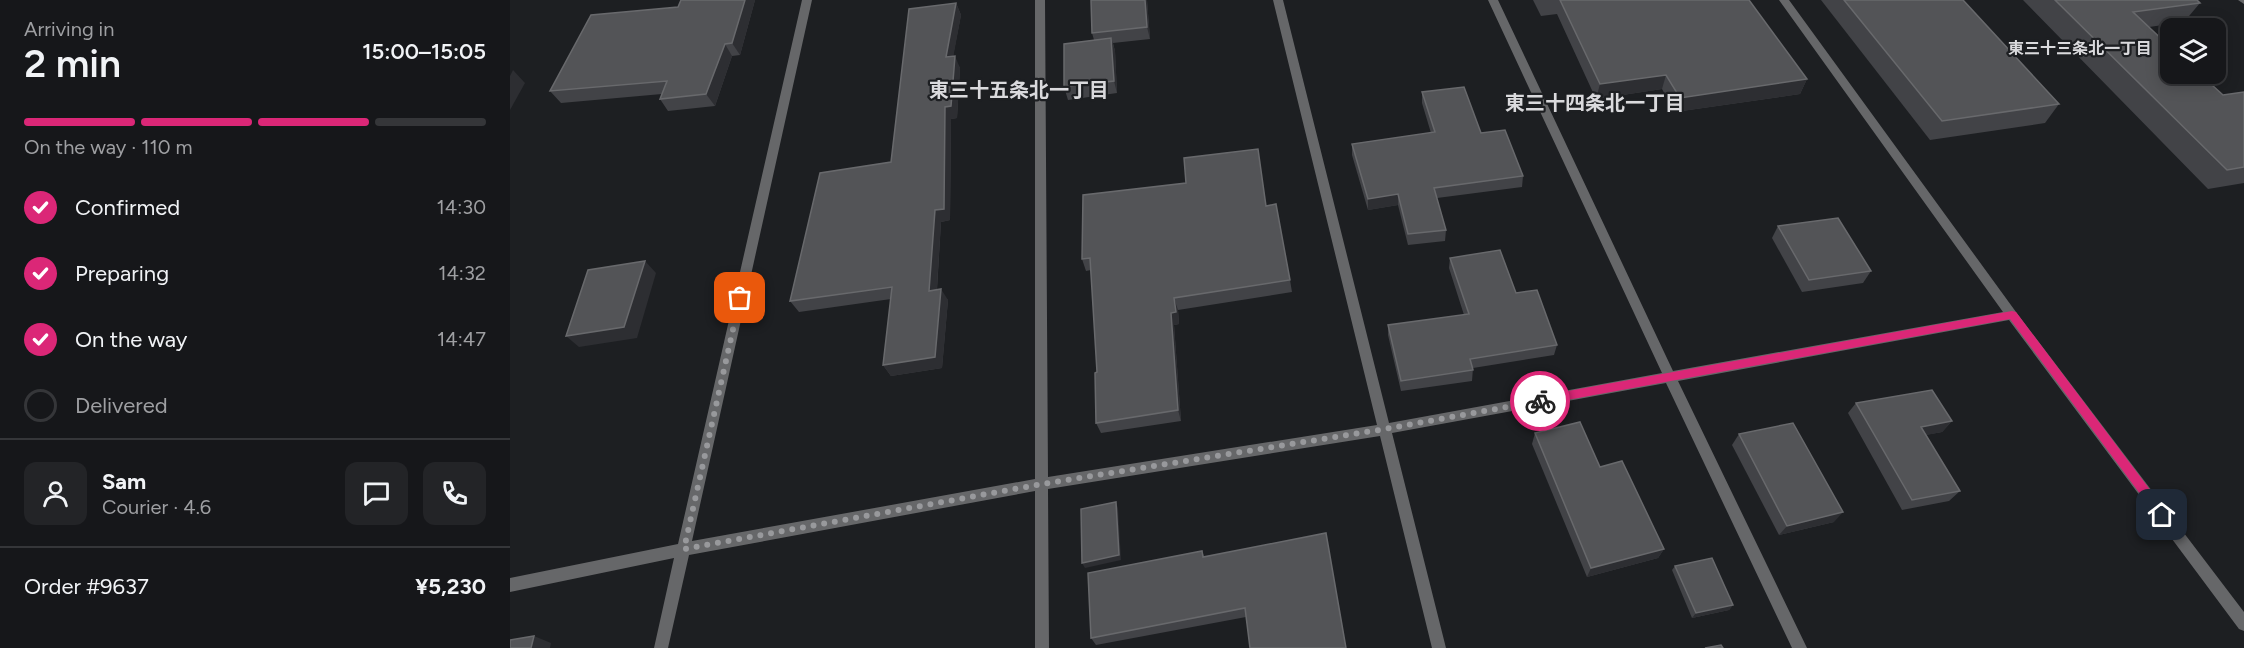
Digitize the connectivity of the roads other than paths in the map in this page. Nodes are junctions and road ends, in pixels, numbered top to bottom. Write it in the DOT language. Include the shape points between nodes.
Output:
graph roads {
  1 [pos="807,0"];
  2 [pos="1040,0"];
  3 [pos="1278,0"];
  4 [pos="1493,0"];
  5 [pos="1784,0"];
  6 [pos="2012,315"];
  7 [pos="1670,378"];
  8 [pos="1385,429"];
  9 [pos="1042,484"];
  10 [pos="684,549"];
  11 [pos="510,585"];
  12 [pos="2244,624"];
  13 [pos="661,648"];
  14 [pos="1042,648"];
  15 [pos="1439,648"];
  16 [pos="1800,648"];
  1 -- 10 [label="street"];
  2 -- 9 [label="street"];
  3 -- 8 [label="street"];
  4 -- 7 [label="street"];
  5 -- 6 [label="street"];
  6 -- 7 [label="street"];
  6 -- 12 [label="street"];
  7 -- 8 [label="street"];
  7 -- 16 [label="street"];
  8 -- 9 [label="street"];
  8 -- 15 [label="street"];
  9 -- 10 [label="street"];
  9 -- 14 [label="street"];
  10 -- 11 [label="street"];
  10 -- 13 [label="street"];
}
